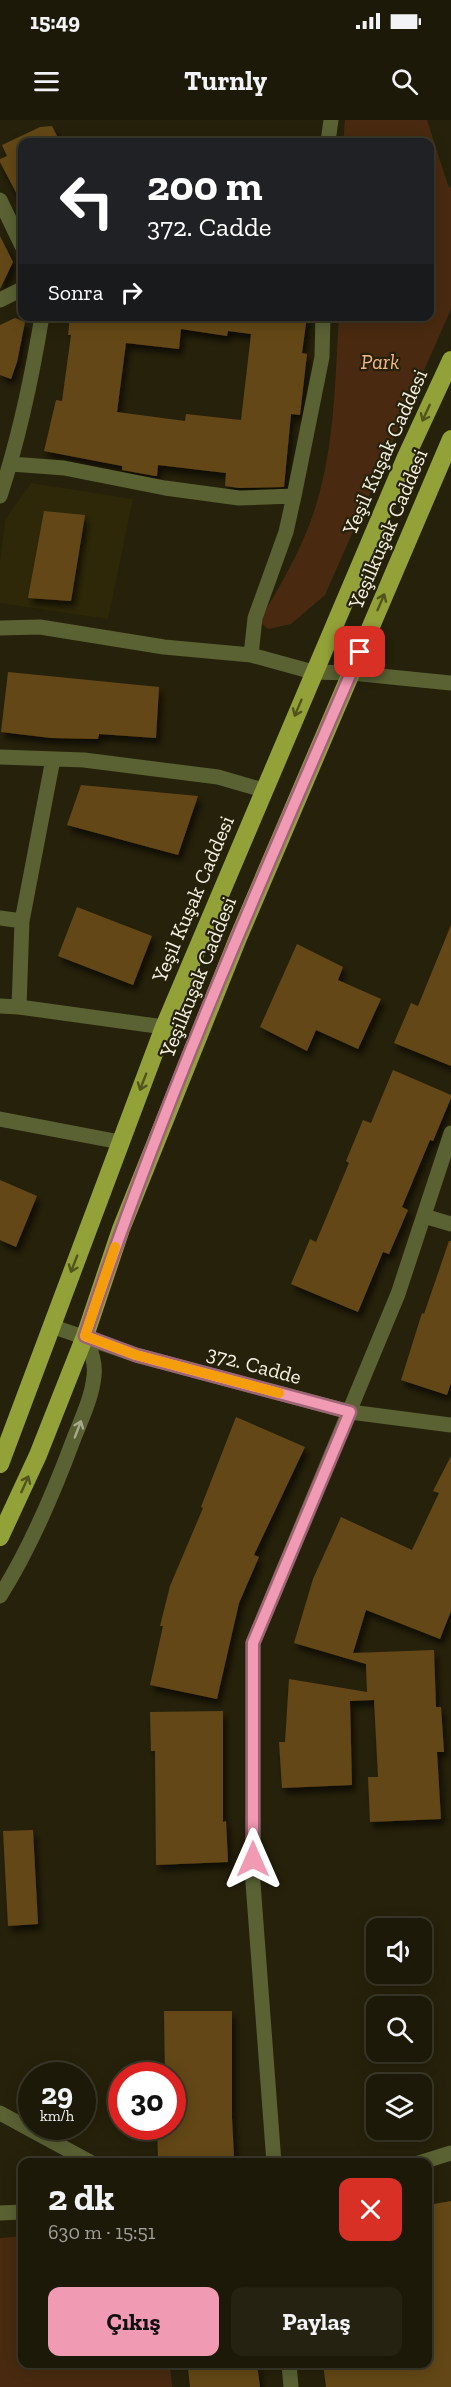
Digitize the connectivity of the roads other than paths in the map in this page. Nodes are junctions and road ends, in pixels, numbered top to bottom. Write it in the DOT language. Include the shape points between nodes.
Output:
graph roads {
  1 [pos="331,120"];
  2 [pos="329,138"];
  3 [pos="0,200"];
  4 [pos="18,238"];
  5 [pos="18,291"];
  6 [pos="0,300"];
  7 [pos="41,321"];
  8 [pos="323,321"];
  9 [pos="451,360"];
  10 [pos="451,439"];
  11 [pos="446,460"];
  12 [pos="11,464"];
  13 [pos="0,496"];
  14 [pos="294,496"];
  15 [pos="0,628"];
  16 [pos="251,655"];
  17 [pos="313,672"];
  18 [pos="351,673"];
  19 [pos="451,683"];
  20 [pos="0,757"];
  21 [pos="53,759"];
  22 [pos="263,790"];
  23 [pos="0,918"];
  24 [pos="22,921"];
  25 [pos="0,1006"];
  26 [pos="19,1006"];
  27 [pos="164,1028"];
  28 [pos="0,1119"];
  29 [pos="451,1133"];
  30 [pos="120,1142"];
  31 [pos="424,1216"];
  32 [pos="451,1224"];
  33 [pos="51,1326"];
  34 [pos="85,1336"];
  35 [pos="350,1412"];
  36 [pos="451,1425"];
  37 [pos="0,1464"];
  38 [pos="0,1537"];
  39 [pos="0,1596"];
  40 [pos="0,2113"];
  41 [pos="451,2153"];
  42 [pos="83,2158"];
  43 [pos="274,2158"];
  44 [pos="432,2159"];
  45 [pos="18,2212"];
  46 [pos="0,2213"];
  47 [pos="290,2368"];
  48 [pos="291,2387"];
  1 -- 2 [label="street"];
  3 -- 4 [label="street"];
  5 -- 6 [label="street"];
  7 -- 12 [label="street"];
  8 -- 14 [label="street" via="322,357"];
  9 -- 17 [label="main road, Yeşil Kuşak Caddesi, one-way"];
  10 -- 11 [label="main road, Yeşilkuşak Caddesi"];
  18 -- 11 [label="main road, Yeşilkuşak Caddesi, one-way"];
  12 -- 13 [label="street"];
  12 -- 14 [label="street" via="64,468 238,498"];
  14 -- 16 [label="street" via="286,532 255,618"];
  15 -- 16 [label="street" via="40,627"];
  16 -- 17 [label="street"];
  17 -- 18 [label="street"];
  17 -- 22 [label="main road, Yeşil Kuşak Caddesi, one-way"];
  18 -- 19 [label="street"];
  18 -- 34 [label="main road, Yeşilkuşak Caddesi" via="137,1186"];
  20 -- 21 [label="street"];
  21 -- 22 [label="street" via="218,777"];
  21 -- 24 [label="street"];
  22 -- 27 [label="main road, Yeşil Kuşak Caddesi"];
  23 -- 24 [label="street"];
  24 -- 26 [label="street"];
  25 -- 26 [label="street"];
  26 -- 27 [label="street"];
  27 -- 30 [label="main road, Yeşil Kuşak Caddesi, one-way"];
  28 -- 30 [label="street"];
  29 -- 31 [label="street"];
  30 -- 33 [label="main road, Yeşil Kuşak Caddesi, one-way"];
  31 -- 32 [label="street"];
  31 -- 35 [label="street" via="398,1294"];
  33 -- 34 [label="street, 372. Cadde"];
  33 -- 37 [label="main road, Yeşil Kuşak Caddesi"];
  34 -- 35 [label="street, 372. Cadde" via="136,1355"];
  38 -- 34 [label="main road, Yeşilkuşak Caddesi, one-way" via="38,1455"];
  39 -- 34 [label="street, one-way" via="24,1555 87,1405 94,1367"];
  35 -- 36 [label="street, 372. Cadde"];
  35 -- 43 [label="street" via="253,1643 252,1883"];
  40 -- 42 [label="street"];
  41 -- 44 [label="street"];
  45 -- 46 [label="street"];
  47 -- 48 [label="street"];
}
